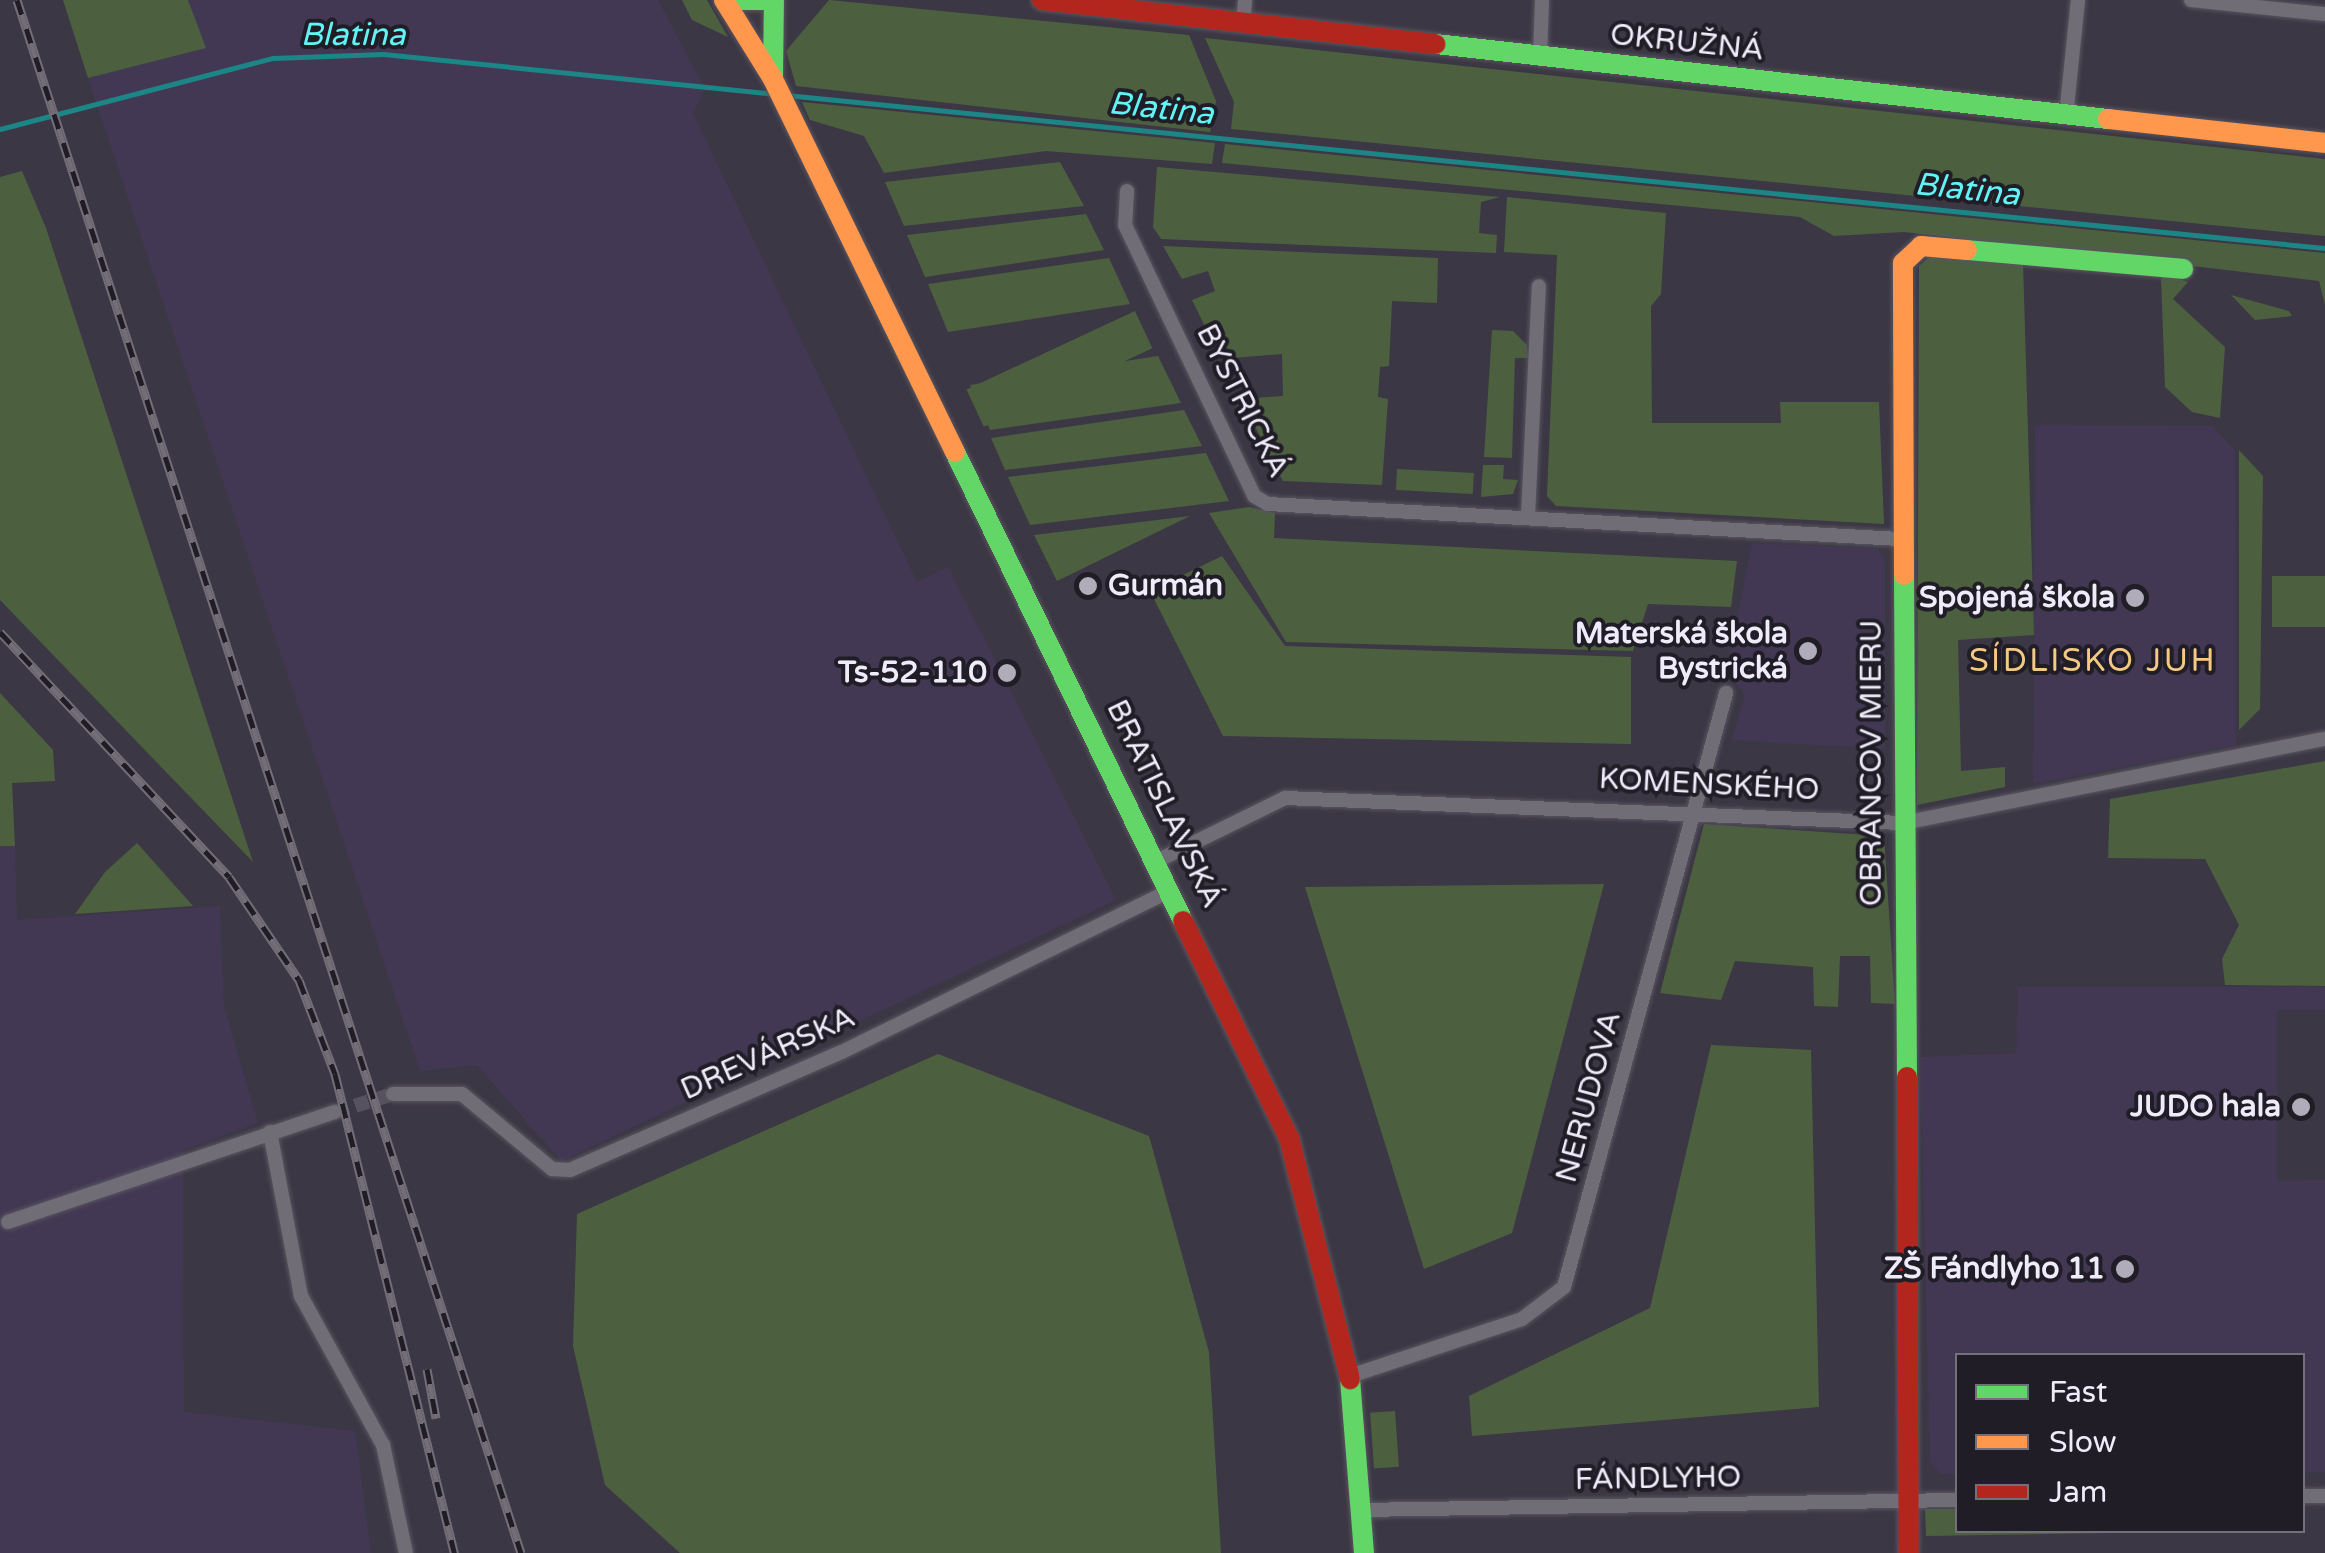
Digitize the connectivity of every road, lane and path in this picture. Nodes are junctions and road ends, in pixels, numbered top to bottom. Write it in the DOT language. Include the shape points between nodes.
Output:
graph roads {
  1 [pos="728,0"];
  2 [pos="771,0"];
  3 [pos="1042,0"];
  4 [pos="1245,0"];
  5 [pos="1542,0"];
  6 [pos="2078,0"];
  7 [pos="2192,0"];
  8 [pos="2325,14"];
  9 [pos="1242,24"];
  10 [pos="1540,57"];
  11 [pos="773,78"];
  12 [pos="2066,116"];
  13 [pos="2325,143"];
  14 [pos="1127,191"];
  15 [pos="2182,269"];
  16 [pos="1539,286"];
  17 [pos="1528,516"];
  18 [pos="1900,538"];
  19 [pos="1726,692"];
  20 [pos="2325,739"];
  21 [pos="1695,809"];
  22 [pos="1902,823"];
  23 [pos="1157,861"];
  24 [pos="1170,890"];
  25 [pos="393,1094"];
  26 [pos="335,1112"];
  27 [pos="270,1132"];
  28 [pos="8,1222"];
  29 [pos="1350,1376"];
  30 [pos="1908,1500"];
  31 [pos="1955,1500"];
  32 [pos="1360,1510"];
  33 [pos="406,1553"];
  34 [pos="1364,1553"];
  35 [pos="1909,1553"];
  1 -- 2 [label="street"];
  1 -- 11 [label="street, BRATISLAVSKÁ"];
  2 -- 11 [label="street"];
  3 -- 9 [label="street, OKRUŽNÁ"];
  4 -- 9 [label="street"];
  5 -- 10 [label="street"];
  6 -- 12 [label="street"];
  7 -- 8 [label="street"];
  9 -- 10 [label="street, OKRUŽNÁ"];
  10 -- 12 [label="street, OKRUŽNÁ"];
  11 -- 23 [label="street, BRATISLAVSKÁ"];
  12 -- 13 [label="street, OKRUŽNÁ"];
  14 -- 17 [label="street, BYSTRICKÁ" via="1125,225 1254,496 1283,507"];
  15 -- 18 [label="street, OBRANCOV MIERU" via="1908,251"];
  16 -- 17 [label="street"];
  17 -- 18 [label="street, BYSTRICKÁ"];
  18 -- 22 [label="street, OBRANCOV MIERU"];
  19 -- 21 [label="street, NERUDOVA"];
  20 -- 22 [label="street, KOMENSKÉHO"];
  21 -- 22 [label="street, KOMENSKÉHO"];
  21 -- 23 [label="street, KOMENSKÉHO" via="1285,798"];
  21 -- 29 [label="street, NERUDOVA" via="1564,1288 1522,1319"];
  22 -- 30 [label="street, OBRANCOV MIERU"];
  23 -- 24 [label="street, BRATISLAVSKÁ"];
  24 -- 25 [label="street, DREVÁRSKA" via="842,1052 570,1170 552,1169 462,1094"];
  24 -- 29 [label="street, BRATISLAVSKÁ" via="1290,1138"];
  26 -- 27 [label="street"];
  27 -- 28 [label="street"];
  27 -- 33 [label="street" via="301,1296 383,1446"];
  29 -- 32 [label="street, BRATISLAVSKÁ"];
  30 -- 31 [label="street, FÁNDLYHO"];
  30 -- 32 [label="street, FÁNDLYHO"];
  30 -- 35 [label="street, OBRANCOV MIERU"];
  32 -- 34 [label="street, BRATISLAVSKÁ"];
}
